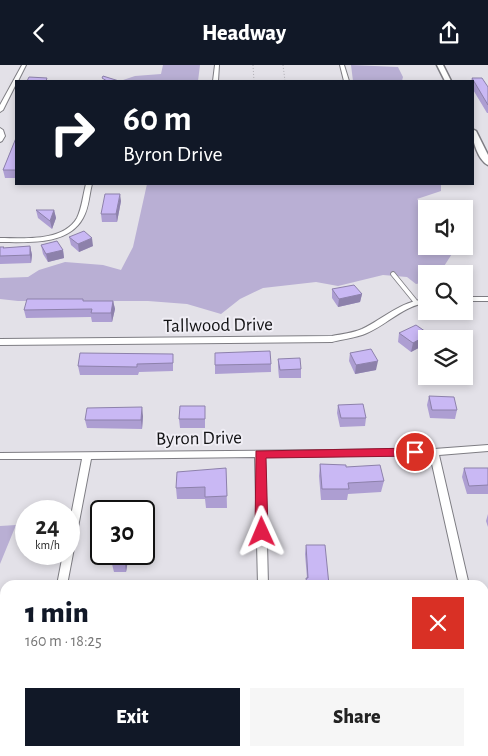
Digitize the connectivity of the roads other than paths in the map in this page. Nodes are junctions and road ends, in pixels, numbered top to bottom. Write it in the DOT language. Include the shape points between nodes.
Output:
graph roads {
  1 [pos="24,65"];
  2 [pos="217,65"];
  3 [pos="342,65"];
  4 [pos="440,65"];
  5 [pos="16,80"];
  6 [pos="216,80"];
  7 [pos="347,80"];
  8 [pos="448,80"];
  9 [pos="15,81"];
  10 [pos="7,95"];
  11 [pos="15,95"];
  12 [pos="0,110"];
  13 [pos="0,130"];
  14 [pos="474,135"];
  15 [pos="0,140"];
  16 [pos="488,163"];
  17 [pos="89,185"];
  18 [pos="0,240"];
  19 [pos="393,274"];
  20 [pos="473,299"];
  21 [pos="488,299"];
  22 [pos="415,301"];
  23 [pos="0,342"];
  24 [pos="488,448"];
  25 [pos="434,452"];
  26 [pos="260,454"];
  27 [pos="0,456"];
  28 [pos="87,456"];
  29 [pos="78,500"];
  30 [pos="66,565"];
  31 [pos="63,580"];
  32 [pos="263,580"];
  33 [pos="463,580"];
  1 -- 5 [label="street"];
  2 -- 6 [label="street"];
  3 -- 7 [label="street"];
  4 -- 8 [label="street"];
  9 -- 10 [label="street"];
  10 -- 11 [label="street"];
  10 -- 12 [label="street"];
  13 -- 15 [label="street"];
  14 -- 16 [label="street"];
  17 -- 18 [label="street" via="79,220 71,228 57,236 38,240"];
  19 -- 22 [label="lane"];
  20 -- 21 [label="street"];
  22 -- 23 [label="street, Tallwood Drive" via="366,331 332,339"];
  24 -- 25 [label="street, Byron Drive"];
  25 -- 26 [label="street, Byron Drive"];
  25 -- 33 [label="street"];
  26 -- 28 [label="street, Byron Drive"];
  26 -- 32 [label="street"];
  27 -- 28 [label="street, Byron Drive"];
  28 -- 29 [label="street"];
  30 -- 31 [label="street"];
}
